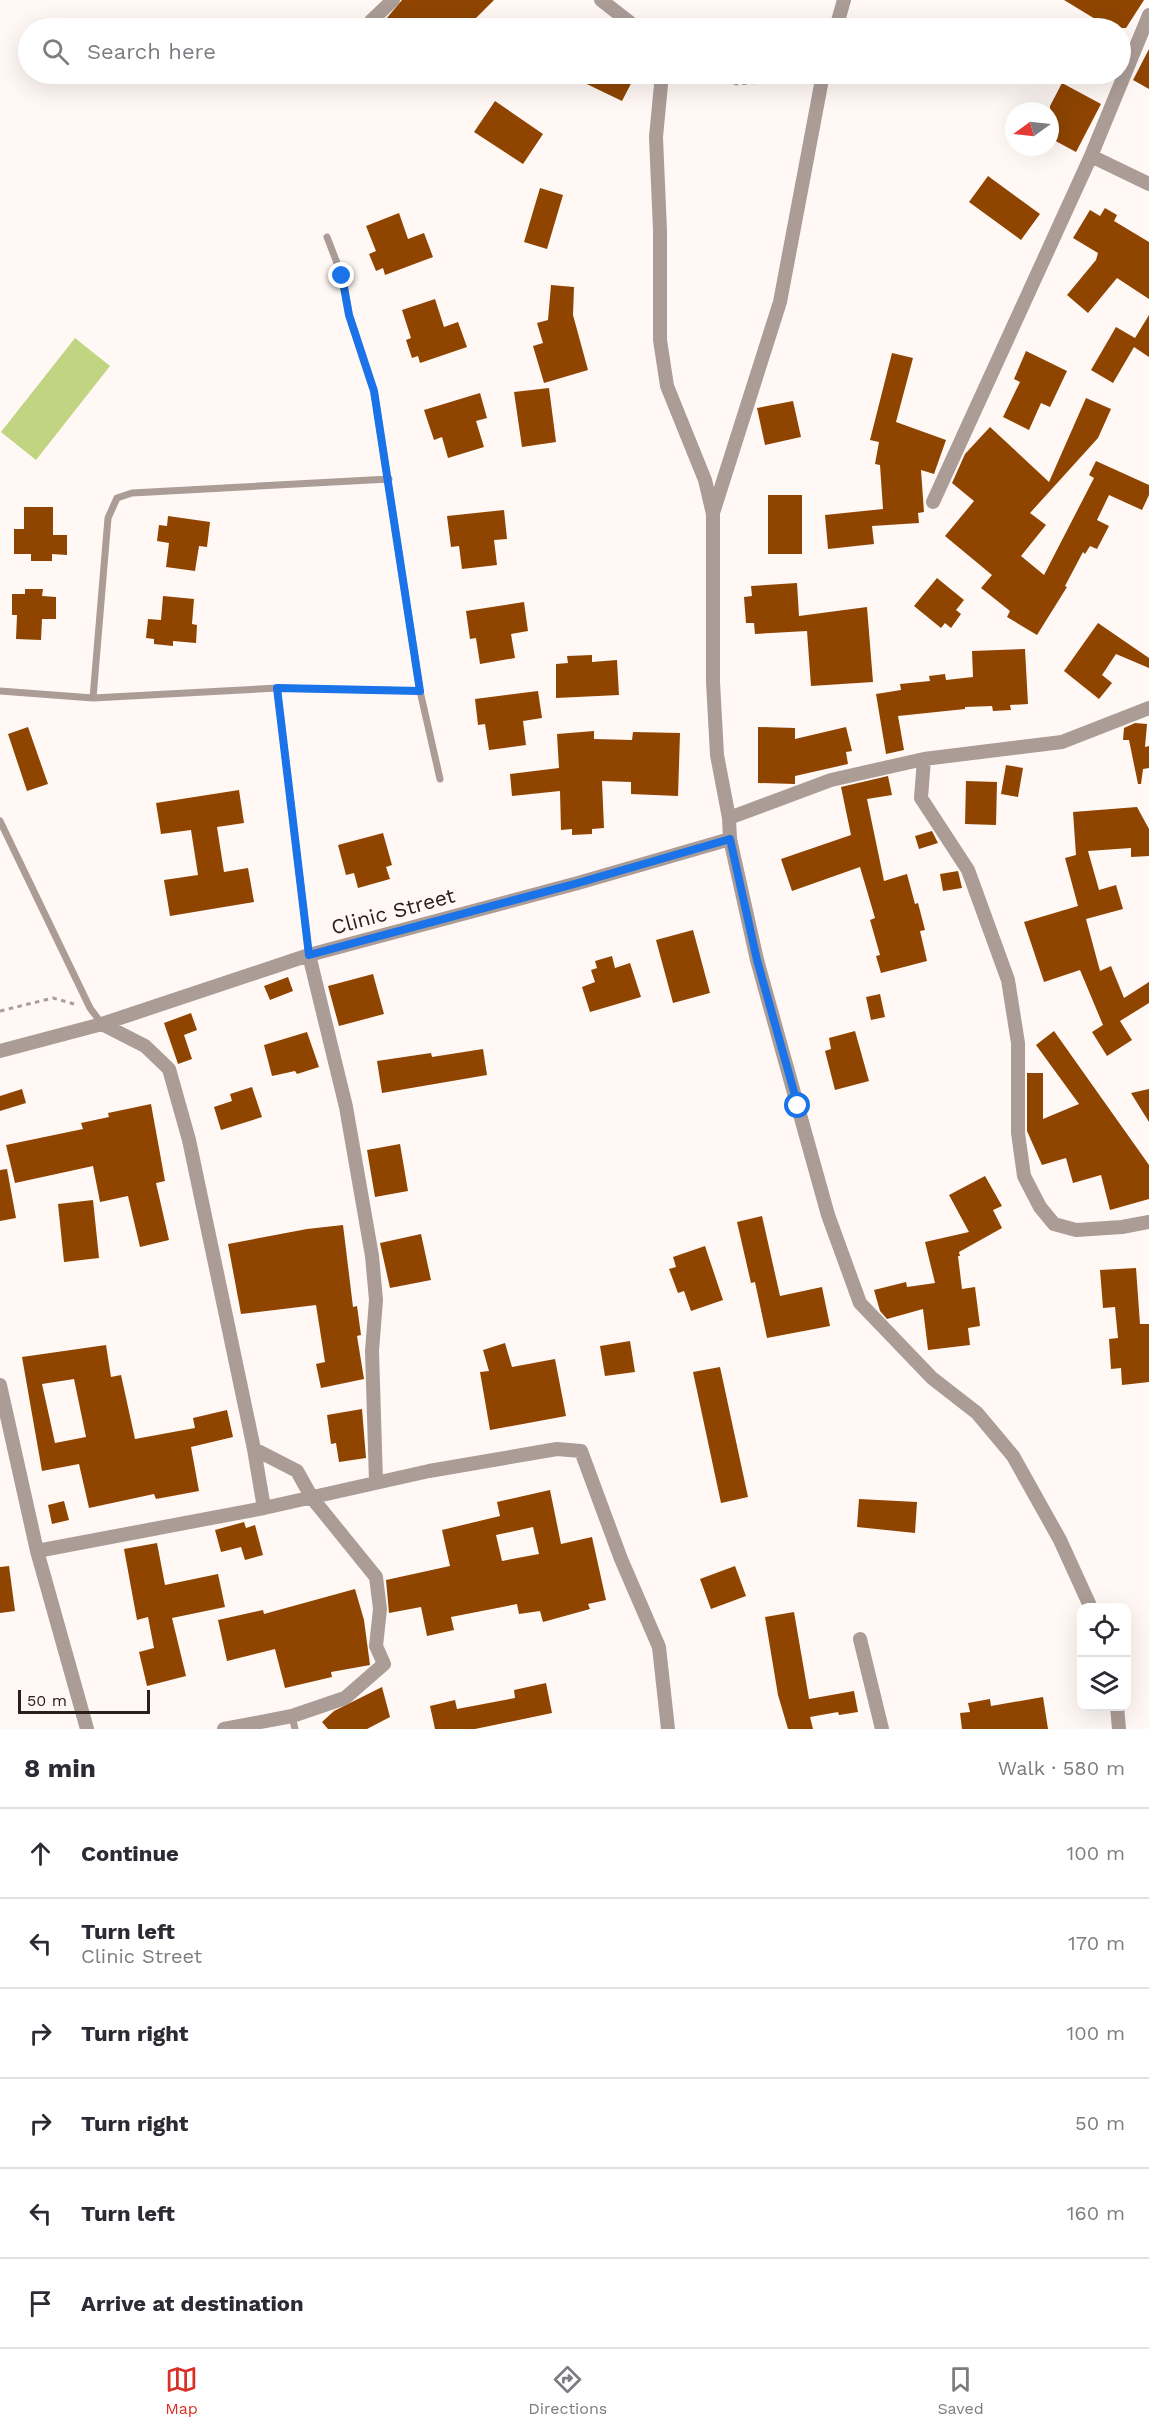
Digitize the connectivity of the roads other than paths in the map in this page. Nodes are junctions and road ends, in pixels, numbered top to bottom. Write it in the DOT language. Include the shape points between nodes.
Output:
graph roads {
  1 [pos="393,0"];
  2 [pos="601,0"];
  3 [pos="844,0"];
  4 [pos="1149,15"];
  5 [pos="374,18"];
  6 [pos="624,18"];
  7 [pos="839,18"];
  8 [pos="1131,59"];
  9 [pos="661,84"];
  10 [pos="821,84"];
  11 [pos="1121,84"];
  12 [pos="1091,156"];
  13 [pos="1149,184"];
  14 [pos="327,237"];
  15 [pos="389,479"];
  16 [pos="933,502"];
  17 [pos="713,514"];
  18 [pos="277,688"];
  19 [pos="0,691"];
  20 [pos="420,691"];
  21 [pos="93,698"];
  22 [pos="1149,708"];
  23 [pos="924,759"];
  24 [pos="440,779"];
  25 [pos="729,818"];
  26 [pos="0,821"];
  27 [pos="730,839"];
  28 [pos="309,955"];
  29 [pos="102,1024"];
  30 [pos="0,1051"];
  31 [pos="1149,1222"];
  32 [pos="0,1385"];
  33 [pos="255,1449"];
  34 [pos="376,1482"];
  35 [pos="312,1498"];
  36 [pos="264,1508"];
  37 [pos="37,1551"];
  38 [pos="1089,1603"];
  39 [pos="860,1639"];
  40 [pos="1117,1711"];
  41 [pos="294,1723"];
  42 [pos="87,1729"];
  43 [pos="224,1729"];
  44 [pos="668,1729"];
  45 [pos="882,1729"];
  46 [pos="1119,1729"];
  1 -- 5 [label="street"];
  2 -- 6 [label="street"];
  3 -- 7 [label="street"];
  4 -- 8 [label="street"];
  9 -- 17 [label="street" via="656,137 660,340 667,386 705,480"];
  10 -- 17 [label="street" via="780,302"];
  11 -- 12 [label="street"];
  12 -- 13 [label="street"];
  12 -- 16 [label="street"];
  14 -- 15 [label="lane" via="374,391"];
  15 -- 20 [label="lane"];
  15 -- 21 [label="lane" via="117,498 108,518"];
  17 -- 25 [label="street" via="713,682 717,755"];
  18 -- 20 [label="lane"];
  18 -- 21 [label="lane"];
  18 -- 28 [label="lane"];
  19 -- 21 [label="lane"];
  20 -- 24 [label="lane"];
  22 -- 23 [label="street" via="1062,742"];
  23 -- 25 [label="street" via="831,780"];
  23 -- 31 [label="street" via="921,798 968,870 1008,980 1018,1043 1018,1133 1024,1176 1054,1224 1077,1230"];
  25 -- 27 [label="street"];
  26 -- 29 [label="lane" via="90,1008"];
  27 -- 28 [label="street, Clinic Street"];
  27 -- 38 [label="street" via="757,960 828,1215 860,1303 932,1378 977,1413 1013,1456 1060,1540"];
  28 -- 29 [label="street, Clinic Street"];
  28 -- 34 [label="street" via="346,1107 372,1256 376,1300 372,1351"];
  29 -- 30 [label="street, Clinic Street"];
  29 -- 33 [label="street" via="144,1046 169,1069 189,1140"];
  32 -- 37 [label="street"];
  33 -- 35 [label="street" via="297,1471"];
  33 -- 36 [label="street"];
  34 -- 35 [label="street"];
  34 -- 44 [label="street" via="557,1449 581,1451 659,1647"];
  35 -- 36 [label="street"];
  35 -- 41 [label="street" via="376,1577 380,1609 376,1646 384,1664 345,1698"];
  36 -- 37 [label="street"];
  37 -- 42 [label="street"];
  39 -- 45 [label="street"];
  40 -- 46 [label="street"];
  41 -- 43 [label="street"];
}
